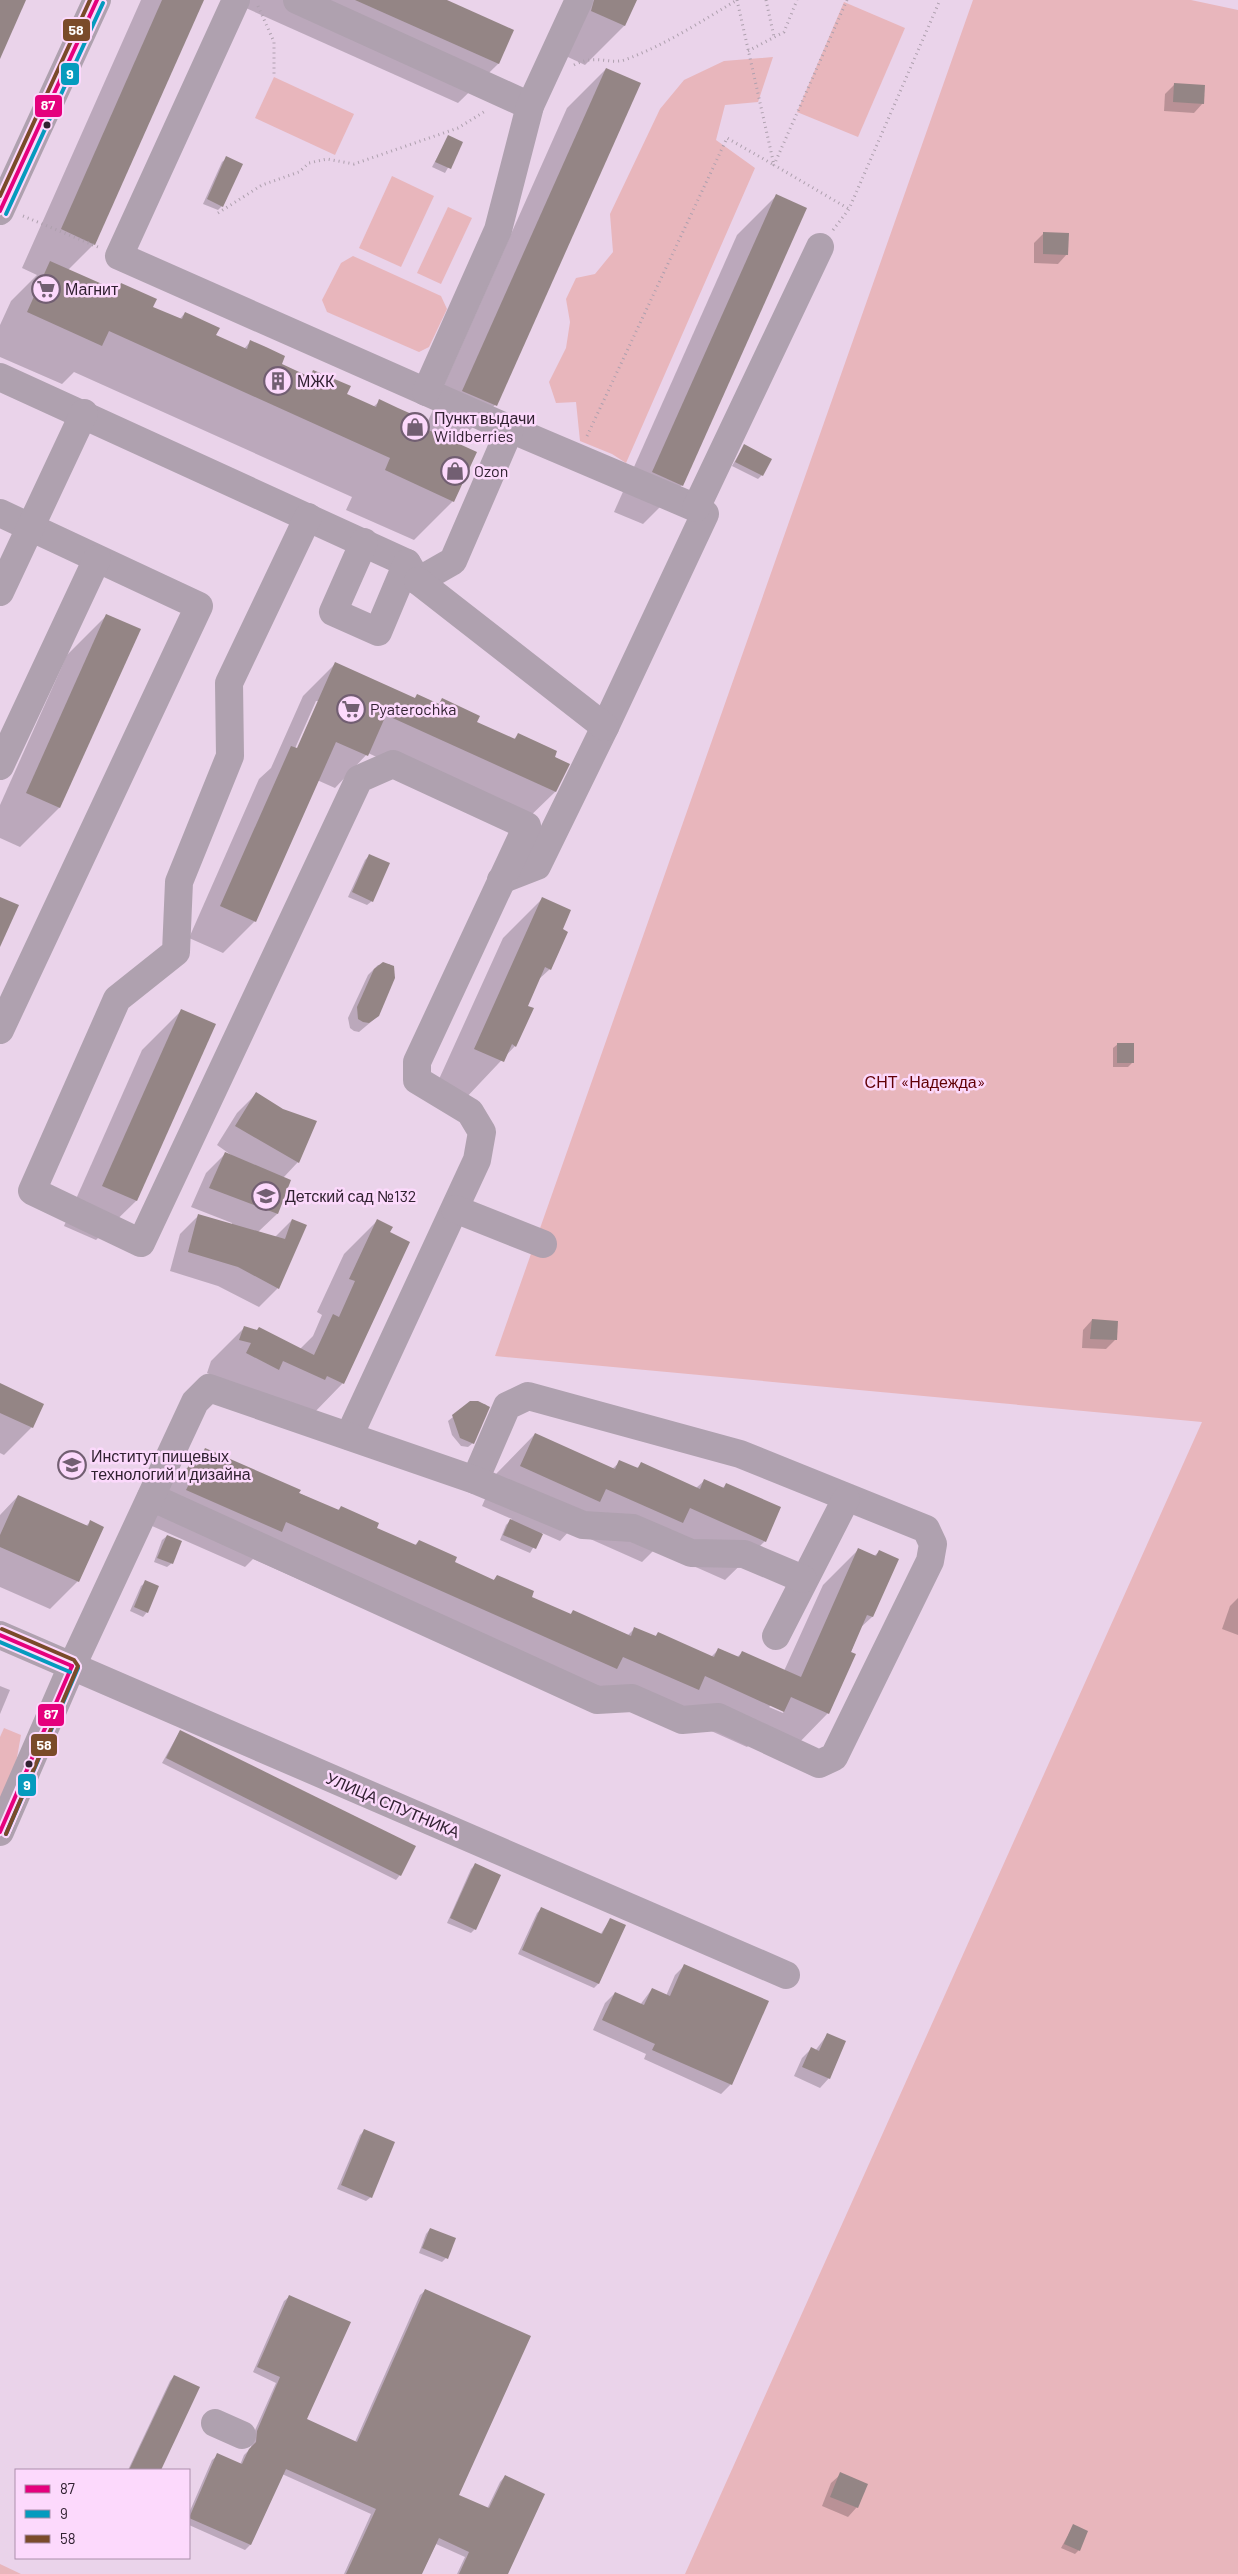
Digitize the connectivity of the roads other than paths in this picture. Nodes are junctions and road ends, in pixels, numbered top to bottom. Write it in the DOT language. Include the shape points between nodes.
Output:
graph roads {
  1 [pos="97,0"];
  2 [pos="236,0"];
  3 [pos="297,0"];
  4 [pos="579,0"];
  5 [pos="530,106"];
  6 [pos="8,212"];
  7 [pos="820,247"];
  8 [pos="0,376"];
  9 [pos="426,392"];
  10 [pos="84,413"];
  11 [pos="510,429"];
  12 [pos="696,508"];
  13 [pos="0,513"];
  14 [pos="308,517"];
  15 [pos="30,527"];
  16 [pos="364,542"];
  17 [pos="97,559"];
  18 [pos="413,572"];
  19 [pos="0,592"];
  20 [pos="605,727"];
  21 [pos="0,766"];
  22 [pos="502,880"];
  23 [pos="0,1030"];
  24 [pos="454,1209"];
  25 [pos="543,1244"];
  26 [pos="349,1436"];
  27 [pos="475,1480"];
  28 [pos="151,1497"];
  29 [pos="846,1499"];
  30 [pos="803,1579"];
  31 [pos="0,1635"];
  32 [pos="776,1636"];
  33 [pos="72,1666"];
  34 [pos="0,1832"];
  35 [pos="786,1975"];
  36 [pos="215,2424"];
  37 [pos="242,2435"];
  1 -- 6 [label="street"];
  2 -- 9 [label="street" via="119,256"];
  3 -- 5 [label="street"];
  4 -- 5 [label="street"];
  5 -- 9 [label="street" via="498,230"];
  7 -- 12 [label="street"];
  8 -- 10 [label="street"];
  9 -- 11 [label="street"];
  10 -- 14 [label="street"];
  10 -- 15 [label="street"];
  11 -- 12 [label="street"];
  11 -- 18 [label="street" via="453,560"];
  12 -- 20 [label="street" via="705,514"];
  13 -- 15 [label="street"];
  14 -- 16 [label="street"];
  14 -- 22 [label="street" via="228,683 230,756 179,882 176,952 117,999 32,1191 141,1243 359,779 393,764 527,826"];
  15 -- 17 [label="street"];
  15 -- 19 [label="street"];
  16 -- 18 [label="street"];
  16 -- 18 [label="street" via="333,612 378,632"];
  17 -- 21 [label="street"];
  17 -- 23 [label="street" via="199,606"];
  18 -- 20 [label="street"];
  20 -- 22 [label="street" via="537,866"];
  22 -- 24 [label="street" via="416,1062 417,1080 470,1112 482,1132 478,1160"];
  24 -- 25 [label="street"];
  24 -- 26 [label="street"];
  26 -- 27 [label="street"];
  26 -- 28 [label="street" via="209,1388 195,1402"];
  27 -- 29 [label="street" via="507,1406 528,1396 740,1454"];
  27 -- 30 [label="street" via="583,1525 633,1528 691,1553 744,1554"];
  28 -- 29 [label="street" via="597,1700 632,1698 682,1720 718,1717 819,1764 834,1757 930,1561 933,1544 926,1529"];
  28 -- 33 [label="street"];
  29 -- 30 [label="street"];
  30 -- 32 [label="street"];
  31 -- 33 [label="street, УЛИЦА СПУТНИКА"];
  33 -- 34 [label="street"];
  33 -- 35 [label="street, УЛИЦА СПУТНИКА"];
  36 -- 37 [label="street"];
}
